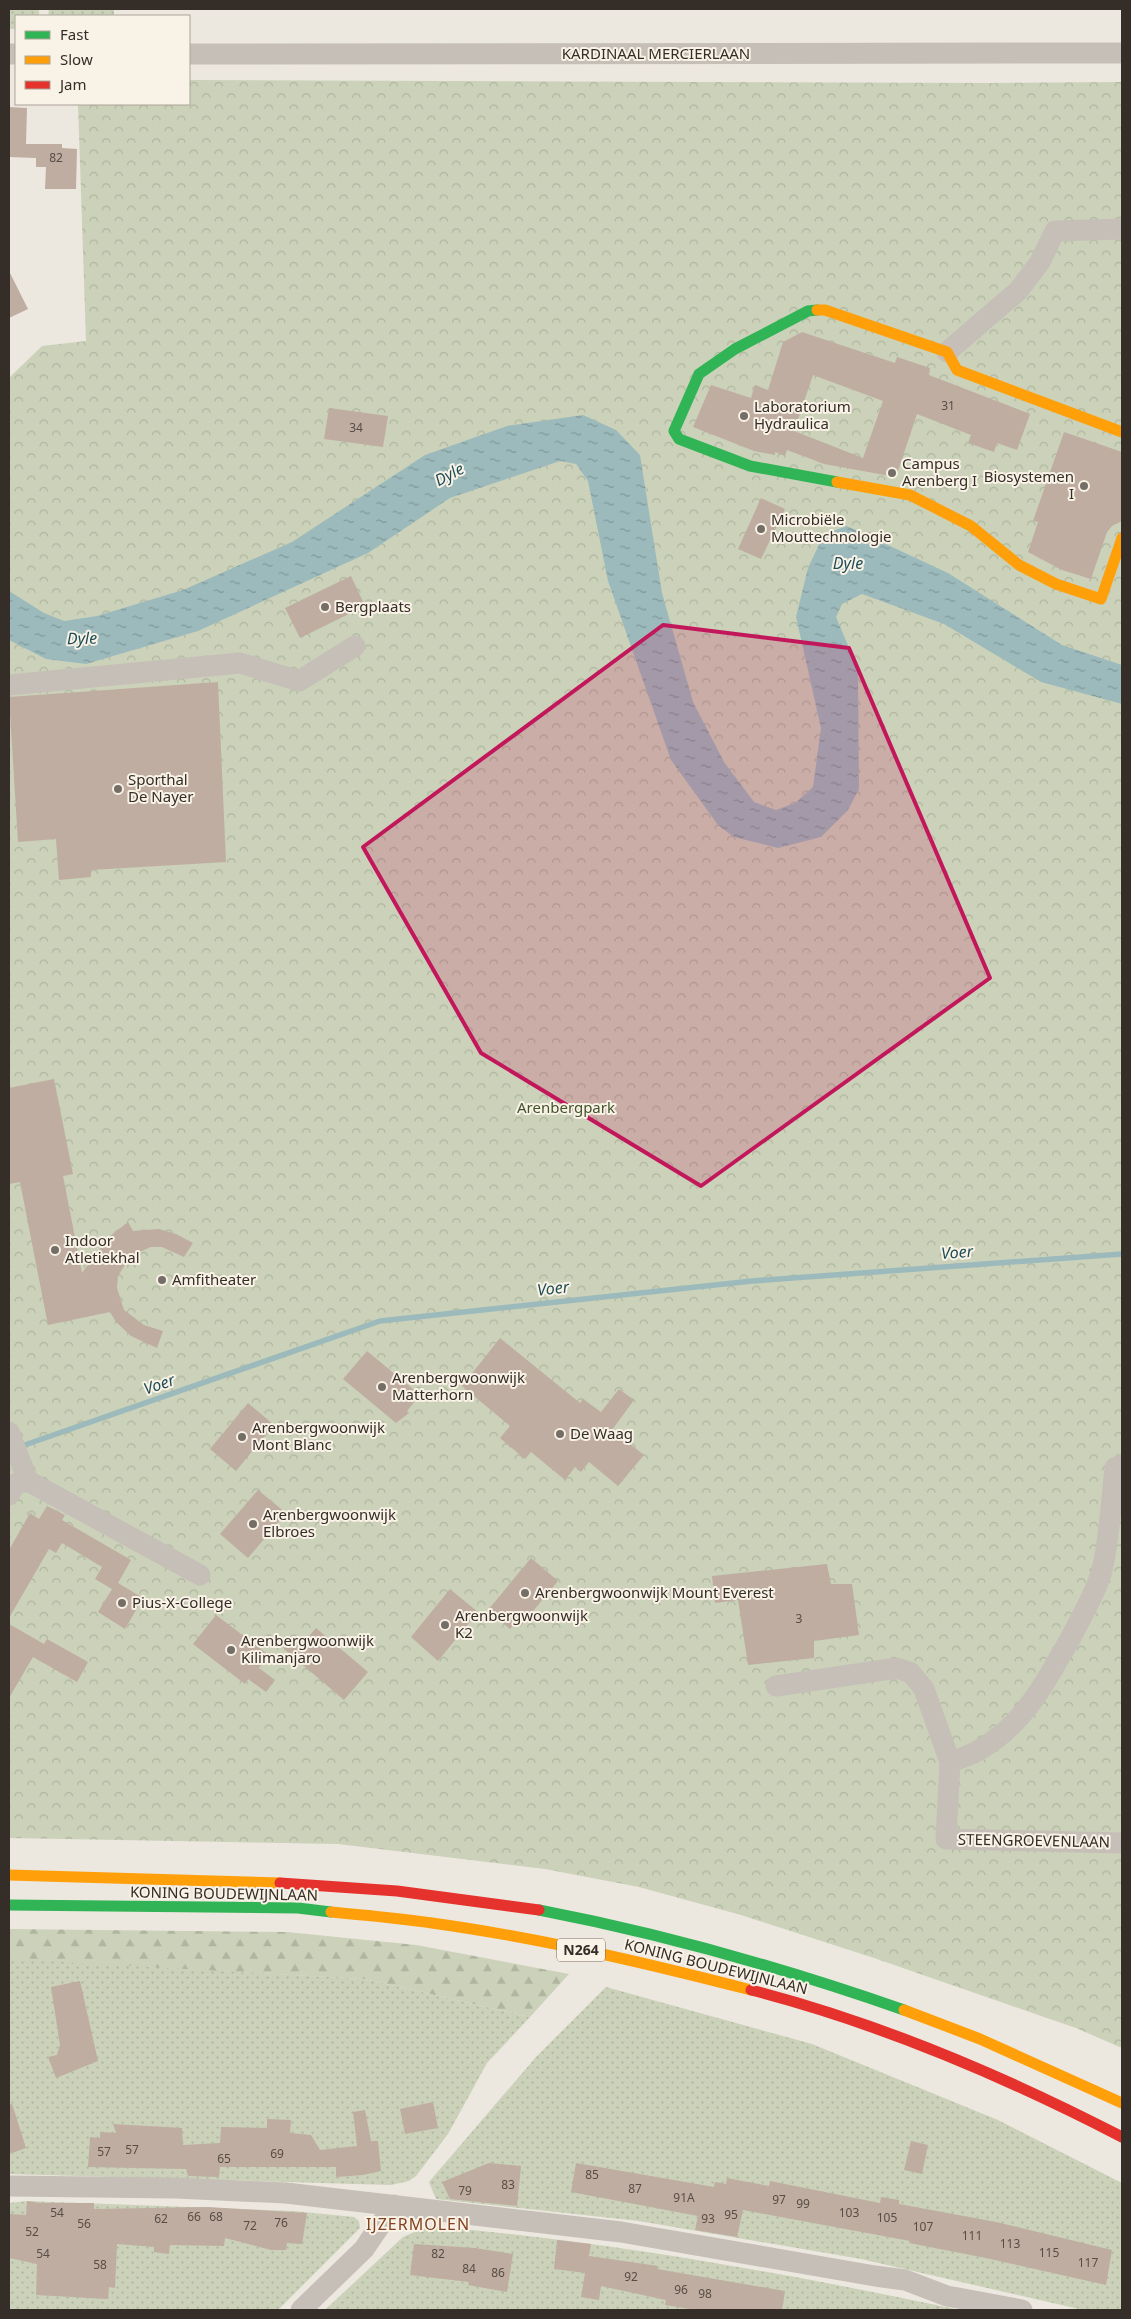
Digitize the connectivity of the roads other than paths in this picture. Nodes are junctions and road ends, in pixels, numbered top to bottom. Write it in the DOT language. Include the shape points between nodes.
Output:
graph roads {
  1 [pos="1122,53"];
  2 [pos="190,54"];
  3 [pos="1122,229"];
  4 [pos="946,352"];
  5 [pos="1122,432"];
  6 [pos="1122,538"];
  7 [pos="355,646"];
  8 [pos="9,685"];
  9 [pos="9,1432"];
  10 [pos="1122,1465"];
  11 [pos="25,1474"];
  12 [pos="9,1495"];
  13 [pos="200,1575"];
  14 [pos="776,1686"];
  15 [pos="950,1762"];
  16 [pos="1122,1843"];
  17 [pos="9,1875"];
  18 [pos="9,1905"];
  19 [pos="1122,2102"];
  20 [pos="1122,2137"];
  21 [pos="9,2186"];
  22 [pos="394,2205"];
  23 [pos="301,2310"];
  24 [pos="1022,2310"];
  1 -- 2 [label="street, KARDINAAL MERCIERLAAN"];
  3 -- 4 [label="street" via="1055,231 1040,262 1018,291"];
  4 -- 5 [label="main road" via="957,370"];
  4 -- 6 [label="main road" via="825,310 808,311 735,349 699,374 674,431 678,439 750,466 910,495 971,526 1019,564 1056,584 1101,599"];
  7 -- 8 [label="street" via="299,681 240,664"];
  9 -- 11 [label="street"];
  10 -- 15 [label="street" via="1115,1468 1102,1570 1082,1616 1041,1691 1014,1724 967,1758"];
  11 -- 12 [label="street"];
  11 -- 13 [label="street"];
  14 -- 15 [label="street" via="897,1668 911,1673 924,1689"];
  15 -- 16 [label="street, STEENGROEVENLAAN" via="946,1839"];
  17 -- 19 [label="main road, KONING BOUDEWIJNLAAN / N264" via="236,1879 343,1887 528,1908 637,1930 828,1984 893,2007 995,2046"];
  18 -- 20 [label="main road, KONING BOUDEWIJNLAAN / N264" via="298,1908 432,1923 544,1942 810,2005 992,2075"];
  21 -- 22 [label="street" via="194,2188 286,2193"];
  22 -- 23 [label="street" via="364,2249"];
  22 -- 24 [label="street" via="621,2232 899,2278 947,2296"];
}
